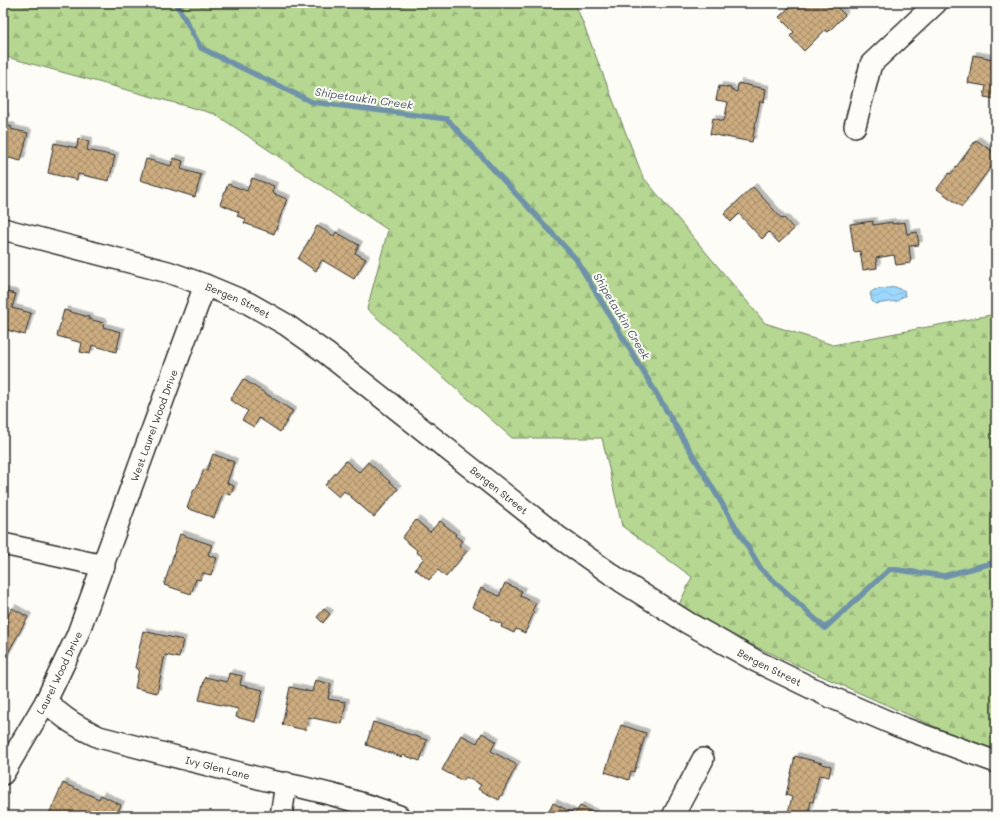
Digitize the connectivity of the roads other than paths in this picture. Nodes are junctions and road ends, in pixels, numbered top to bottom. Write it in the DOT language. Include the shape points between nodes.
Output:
graph roads {
  1 [pos="936,3"];
  2 [pos="855,126"];
  3 [pos="3,229"];
  4 [pos="205,285"];
  5 [pos="3,544"];
  6 [pos="104,566"];
  7 [pos="46,701"];
  8 [pos="703,759"];
  9 [pos="996,762"];
  10 [pos="3,774"];
  11 [pos="286,783"];
  12 [pos="281,816"];
  13 [pos="399,816"];
  14 [pos="673,816"];
  1 -- 2 [label="street" via="871,64"];
  3 -- 4 [label="street, Bergen Street" via="168,272"];
  4 -- 6 [label="street, West Laurel Wood Drive"];
  4 -- 9 [label="street, Bergen Street" via="248,303 285,324 326,353 557,536 621,581 688,623 756,661 826,695 898,726"];
  5 -- 6 [label="street"];
  6 -- 7 [label="street, Laurel Wood Drive" via="77,636"];
  7 -- 10 [label="street, Laurel Wood Drive"];
  7 -- 11 [label="street, Ivy Glen Lane" via="75,726 99,737"];
  8 -- 14 [label="street"];
  11 -- 12 [label="street"];
  11 -- 13 [label="street, Ivy Glen Lane" via="358,801"];
}
